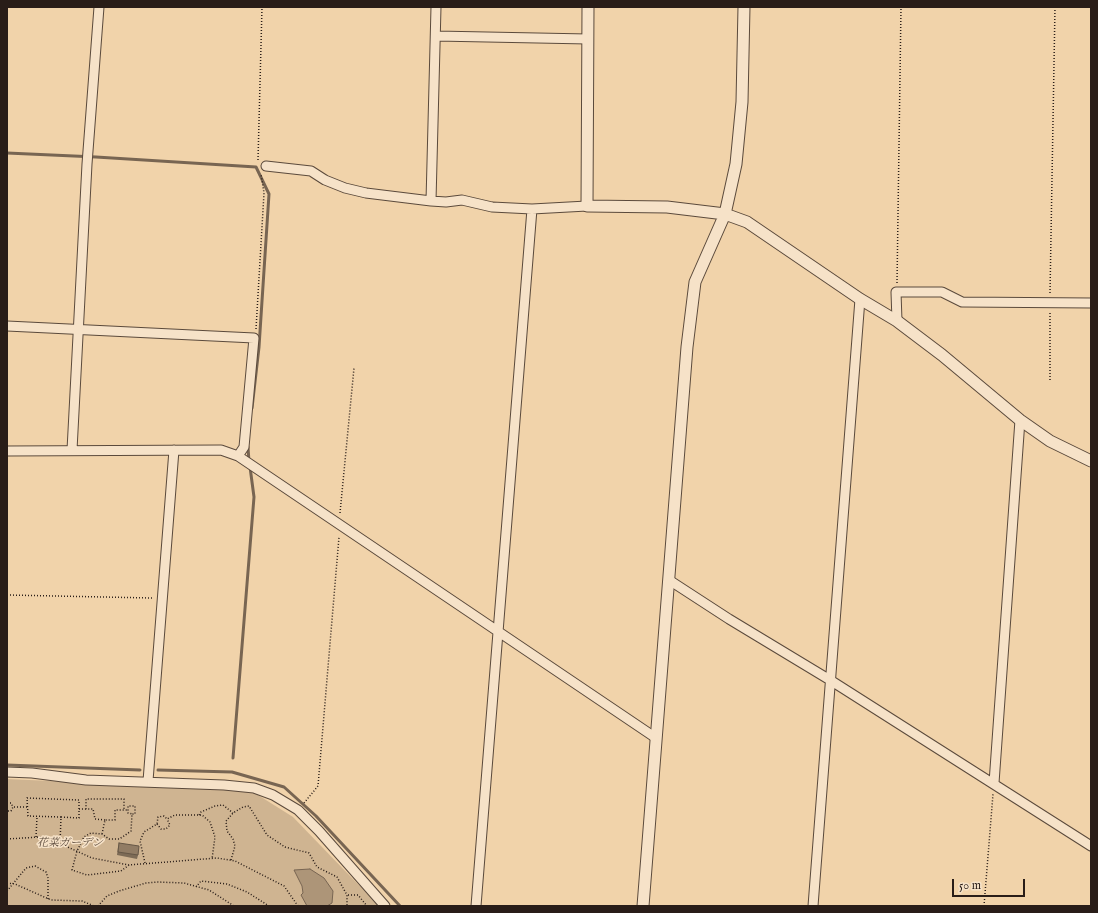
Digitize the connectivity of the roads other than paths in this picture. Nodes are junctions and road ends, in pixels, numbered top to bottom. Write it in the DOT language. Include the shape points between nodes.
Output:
graph roads {
  1 [pos="99,7"];
  2 [pos="436,7"];
  3 [pos="588,7"];
  4 [pos="744,7"];
  5 [pos="436,36"];
  6 [pos="588,39"];
  7 [pos="266,166"];
  8 [pos="431,201"];
  9 [pos="587,206"];
  10 [pos="532,209"];
  11 [pos="724,214"];
  12 [pos="860,299"];
  13 [pos="1091,303"];
  14 [pos="896,321"];
  15 [pos="7,326"];
  16 [pos="79,329"];
  17 [pos="1020,420"];
  18 [pos="72,450"];
  19 [pos="174,450"];
  20 [pos="7,451"];
  21 [pos="238,456"];
  22 [pos="1091,461"];
  23 [pos="669,580"];
  24 [pos="498,632"];
  25 [pos="830,680"];
  26 [pos="656,738"];
  27 [pos="7,772"];
  28 [pos="148,781"];
  29 [pos="994,784"];
  30 [pos="1091,846"];
  31 [pos="386,906"];
  32 [pos="476,906"];
  33 [pos="644,906"];
  34 [pos="813,906"];
  1 -- 16 [label="street"];
  2 -- 5 [label="street"];
  3 -- 6 [label="street"];
  4 -- 11 [label="street" via="742,102 736,164"];
  5 -- 6 [label="street"];
  5 -- 8 [label="street"];
  6 -- 9 [label="street"];
  7 -- 8 [label="street" via="310,171 352,190"];
  8 -- 10 [label="street" via="462,200 492,207"];
  9 -- 10 [label="street"];
  9 -- 11 [label="street" via="667,207"];
  10 -- 24 [label="street"];
  11 -- 12 [label="street" via="747,222"];
  11 -- 23 [label="street" via="695,282 687,347"];
  12 -- 14 [label="street"];
  12 -- 25 [label="street"];
  13 -- 14 [label="street" via="962,302 942,292 896,292"];
  14 -- 17 [label="street" via="942,355"];
  15 -- 16 [label="street"];
  16 -- 18 [label="street"];
  16 -- 21 [label="street" via="254,338 244,447"];
  17 -- 22 [label="street" via="1050,441"];
  17 -- 29 [label="street"];
  18 -- 19 [label="street"];
  18 -- 20 [label="street"];
  19 -- 21 [label="street" via="221,450"];
  19 -- 28 [label="street"];
  21 -- 24 [label="street"];
  23 -- 25 [label="street"];
  23 -- 26 [label="street"];
  24 -- 26 [label="street"];
  24 -- 32 [label="street"];
  25 -- 29 [label="street"];
  25 -- 34 [label="street"];
  26 -- 33 [label="street"];
  27 -- 28 [label="street" via="86,780"];
  28 -- 31 [label="street" via="254,788 273,795 298,810"];
  29 -- 30 [label="street"];
}
